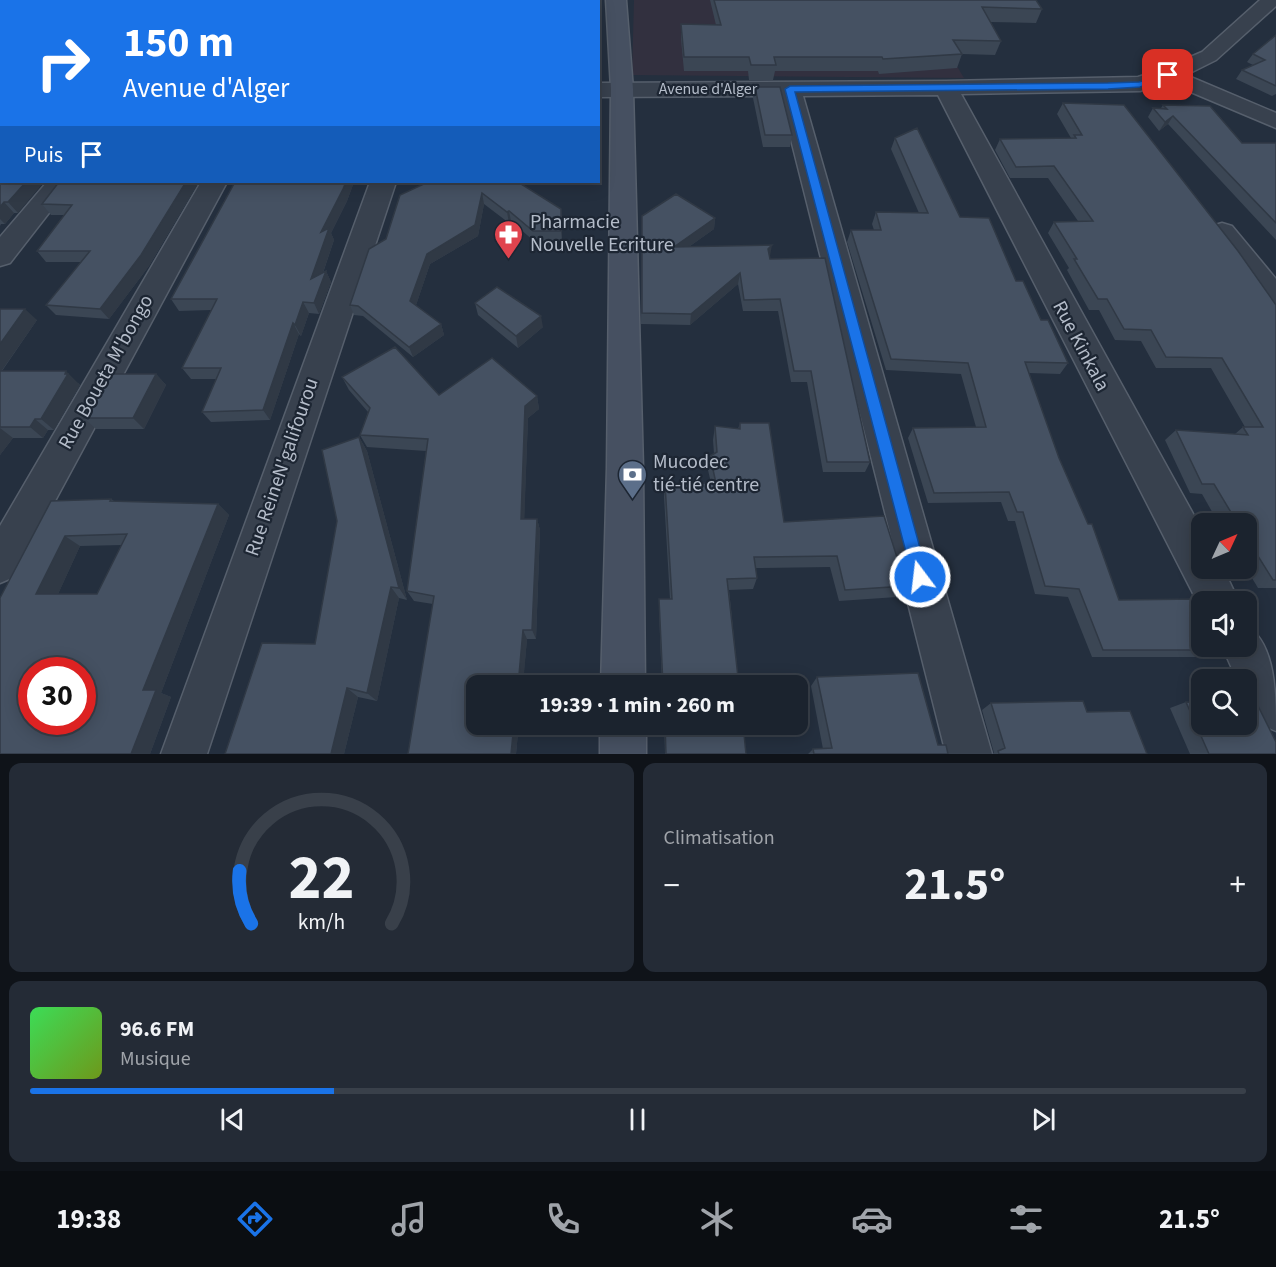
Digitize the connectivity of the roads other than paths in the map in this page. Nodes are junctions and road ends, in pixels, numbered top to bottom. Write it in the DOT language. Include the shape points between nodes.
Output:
graph roads {
  1 [pos="616,0"];
  2 [pos="1271,0"];
  3 [pos="1168,75"];
  4 [pos="946,88"];
  5 [pos="610,89"];
  6 [pos="790,89"];
  7 [pos="1276,121"];
  8 [pos="59,183"];
  9 [pos="213,183"];
  10 [pos="383,183"];
  11 [pos="1208,215"];
  12 [pos="0,256"];
  13 [pos="1276,300"];
  14 [pos="0,564"];
  15 [pos="1213,591"];
  16 [pos="1249,657"];
  17 [pos="623,675"];
  18 [pos="1276,708"];
  19 [pos="623,735"];
  20 [pos="184,754"];
  21 [pos="623,754"];
  22 [pos="969,754"];
  1 -- 5 [label="street"];
  2 -- 3 [label="street, Avenue d'Alger" via="1209,56"];
  3 -- 4 [label="street, Avenue d'Alger" via="1115,95"];
  3 -- 7 [label="street"];
  4 -- 6 [label="street, Avenue d'Alger"];
  4 -- 15 [label="street, Rue Kinkala"];
  5 -- 6 [label="street, Avenue d'Alger"];
  5 -- 17 [label="street" via="625,456"];
  6 -- 22 [label="street"];
  8 -- 12 [label="street"];
  9 -- 14 [label="street, Rue Boueta M'bongo"];
  10 -- 20 [label="street, Rue ReineN'galifourou"];
  11 -- 13 [label="street"];
  16 -- 18 [label="street"];
  19 -- 21 [label="street"];
}
